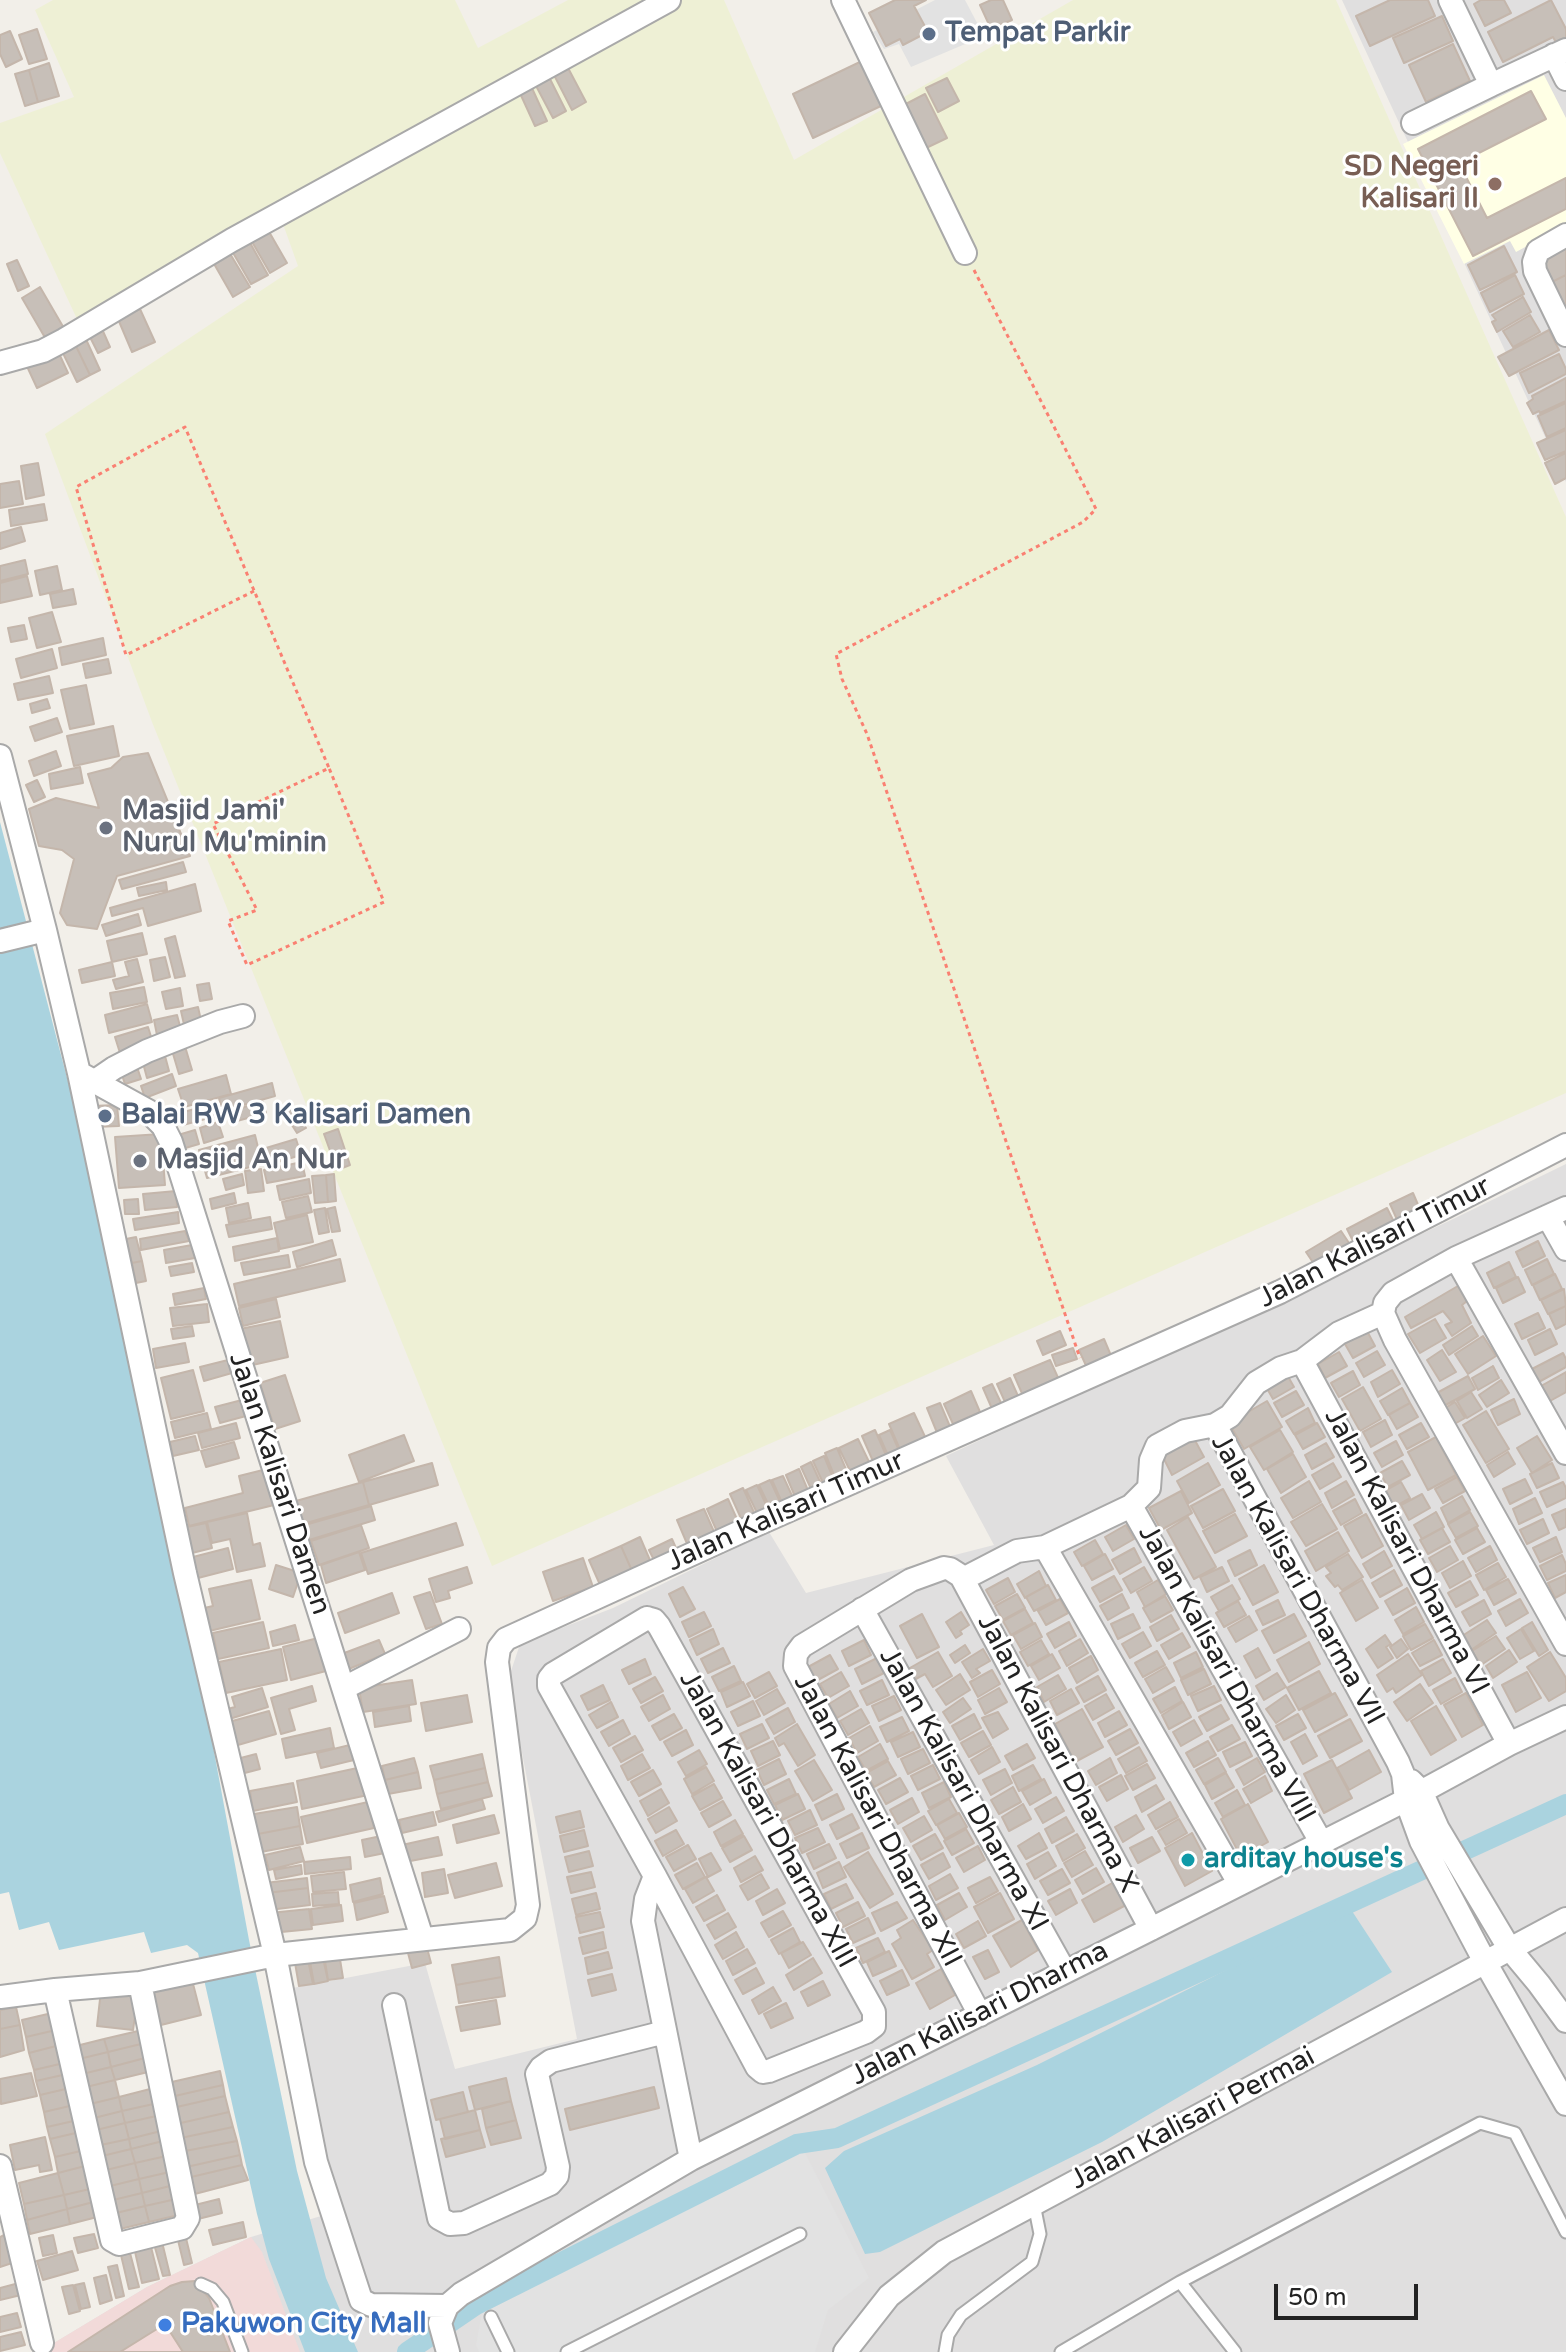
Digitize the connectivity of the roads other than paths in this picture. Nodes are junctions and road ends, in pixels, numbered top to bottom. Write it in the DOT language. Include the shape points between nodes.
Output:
graph roads {
  1 [pos="669,0"];
  2 [pos="843,0"];
  3 [pos="1450,0"];
  4 [pos="1560,53"];
  5 [pos="1566,79"];
  6 [pos="1491,85"];
  7 [pos="1413,123"];
  8 [pos="1566,235"];
  9 [pos="968,260"];
  10 [pos="1566,335"];
  11 [pos="0,363"];
  12 [pos="0,756"];
  13 [pos="40,931"];
  14 [pos="0,941"];
  15 [pos="243,1016"];
  16 [pos="87,1077"];
  17 [pos="1566,1145"];
  18 [pos="1557,1212"];
  19 [pos="1566,1249"];
  20 [pos="1456,1258"];
  21 [pos="1383,1313"];
  22 [pos="1302,1361"];
  23 [pos="1215,1425"];
  24 [pos="1566,1453"];
  25 [pos="1131,1506"];
  26 [pos="1045,1547"];
  27 [pos="963,1579"];
  28 [pos="862,1609"];
  29 [pos="459,1629"];
  30 [pos="1566,1644"];
  31 [pos="344,1688"];
  32 [pos="1566,1717"];
  33 [pos="1509,1744"];
  34 [pos="1413,1796"];
  35 [pos="1430,1835"];
  36 [pos="1321,1842"];
  37 [pos="655,1876"];
  38 [pos="1239,1883"];
  39 [pos="1566,1919"];
  40 [pos="1151,1929"];
  41 [pos="422,1938"];
  42 [pos="1509,1948"];
  43 [pos="267,1956"];
  44 [pos="1485,1962"];
  45 [pos="1065,1972"];
  46 [pos="140,1983"];
  47 [pos="55,1990"];
  48 [pos="0,1997"];
  49 [pos="394,2005"];
  50 [pos="980,2015"];
  51 [pos="1566,2021"];
  52 [pos="665,2032"];
  53 [pos="1566,2104"];
  54 [pos="691,2159"];
  55 [pos="0,2166"];
  56 [pos="1034,2204"];
  57 [pos="1566,2232"];
  58 [pos="800,2234"];
  59 [pos="1180,2282"];
  60 [pos="201,2284"];
  61 [pos="444,2314"];
  62 [pos="491,2317"];
  63 [pos="42,2343"];
  64 [pos="447,2350"];
  65 [pos="846,2351"];
  66 [pos="242,2352"];
  67 [pos="508,2352"];
  68 [pos="567,2352"];
  69 [pos="945,2352"];
  70 [pos="1061,2352"];
  71 [pos="1235,2352"];
  1 -- 11 [label="street" via="232,240 64,340"];
  2 -- 9 [label="street"];
  3 -- 6 [label="street"];
  4 -- 5 [label="street"];
  4 -- 6 [label="street"];
  6 -- 7 [label="street"];
  8 -- 10 [label="street" via="1534,258 1535,271"];
  12 -- 13 [label="street"];
  13 -- 14 [label="street"];
  13 -- 16 [label="street"];
  15 -- 16 [label="street"];
  16 -- 31 [label="street, Jalan Kalisari Damen" via="148,1111 171,1142"];
  16 -- 43 [label="street"];
  17 -- 41 [label="street, Jalan Kalisari Timur" via="1280,1292 506,1639 497,1662 528,1905 525,1918 510,1930"];
  18 -- 19 [label="street"];
  18 -- 20 [label="street"];
  20 -- 21 [label="street" via="1393,1293"];
  20 -- 24 [label="street"];
  21 -- 22 [label="street" via="1339,1333"];
  21 -- 30 [label="street"];
  22 -- 23 [label="street" via="1256,1383 1230,1416"];
  22 -- 33 [label="street, Jalan Kalisari Dharma VI"];
  23 -- 25 [label="street, Jalan Kalisari Dharma VII" via="1185,1431 1157,1446 1147,1491"];
  23 -- 34 [label="street, Jalan Kalisari Dharma VII"];
  25 -- 26 [label="street"];
  25 -- 36 [label="street, Jalan Kalisari Dharma VIII"];
  26 -- 27 [label="street" via="1017,1551"];
  26 -- 38 [label="street"];
  27 -- 28 [label="street, Jalan Kalisari Dharma XII" via="950,1569 932,1571"];
  27 -- 40 [label="street, Jalan Kalisari Dharma X"];
  28 -- 45 [label="street, Jalan Kalisari Dharma XI"];
  28 -- 50 [label="street, Jalan Kalisari Dharma XII" via="799,1649 795,1666"];
  29 -- 31 [label="street"];
  31 -- 41 [label="street, Jalan Kalisari Damen"];
  32 -- 33 [label="street, Jalan Kalisari Dharma"];
  33 -- 34 [label="street, Jalan Kalisari Dharma"];
  34 -- 35 [label="street, Jalan Kalisari Dharma VII"];
  34 -- 36 [label="street, Jalan Kalisari Dharma"];
  35 -- 42 [label="street"];
  35 -- 44 [label="street"];
  36 -- 38 [label="street, Jalan Kalisari Dharma"];
  37 -- 37 [label="street, Jalan Kalisari Dharma XIII" via="549,1683 553,1674 647,1618 659,1626 859,1985 874,2012 874,2026 763,2072"];
  37 -- 52 [label="street" via="643,1921"];
  38 -- 40 [label="street, Jalan Kalisari Dharma"];
  39 -- 42 [label="street, Jalan Kalisari Permai"];
  40 -- 45 [label="street, Jalan Kalisari Dharma"];
  41 -- 43 [label="street, Jalan Kalisari Timur"];
  42 -- 44 [label="street, Jalan Kalisari Permai"];
  42 -- 51 [label="street"];
  43 -- 46 [label="street, Jalan Kalisari Timur"];
  43 -- 61 [label="street" via="316,2162 358,2295 365,2304"];
  44 -- 53 [label="street"];
  44 -- 56 [label="street, Jalan Kalisari Permai"];
  45 -- 50 [label="street, Jalan Kalisari Dharma"];
  46 -- 47 [label="street, Jalan Kalisari Timur"];
  46 -- 47 [label="street" via="188,2218 182,2228 119,2244 112,2240"];
  47 -- 48 [label="street, Jalan Kalisari Timur"];
  49 -- 52 [label="street" via="439,2218 450,2224 493,2210 557,2176 537,2074 541,2068"];
  50 -- 54 [label="street, Jalan Kalisari Dharma"];
  52 -- 54 [label="street"];
  54 -- 61 [label="street, Jalan Kalisari Dharma" via="461,2294"];
  55 -- 63 [label="street"];
  56 -- 65 [label="street, Jalan Kalisari Permai" via="944,2252 889,2296"];
  56 -- 69 [label="lane" via="1040,2234 1032,2262 961,2315"];
  57 -- 59 [label="lane" via="1515,2133 1480,2123"];
  58 -- 68 [label="lane"];
  59 -- 70 [label="lane"];
  59 -- 71 [label="lane"];
  60 -- 66 [label="lane" via="223,2302"];
  61 -- 64 [label="street"];
  62 -- 67 [label="lane"];
}
